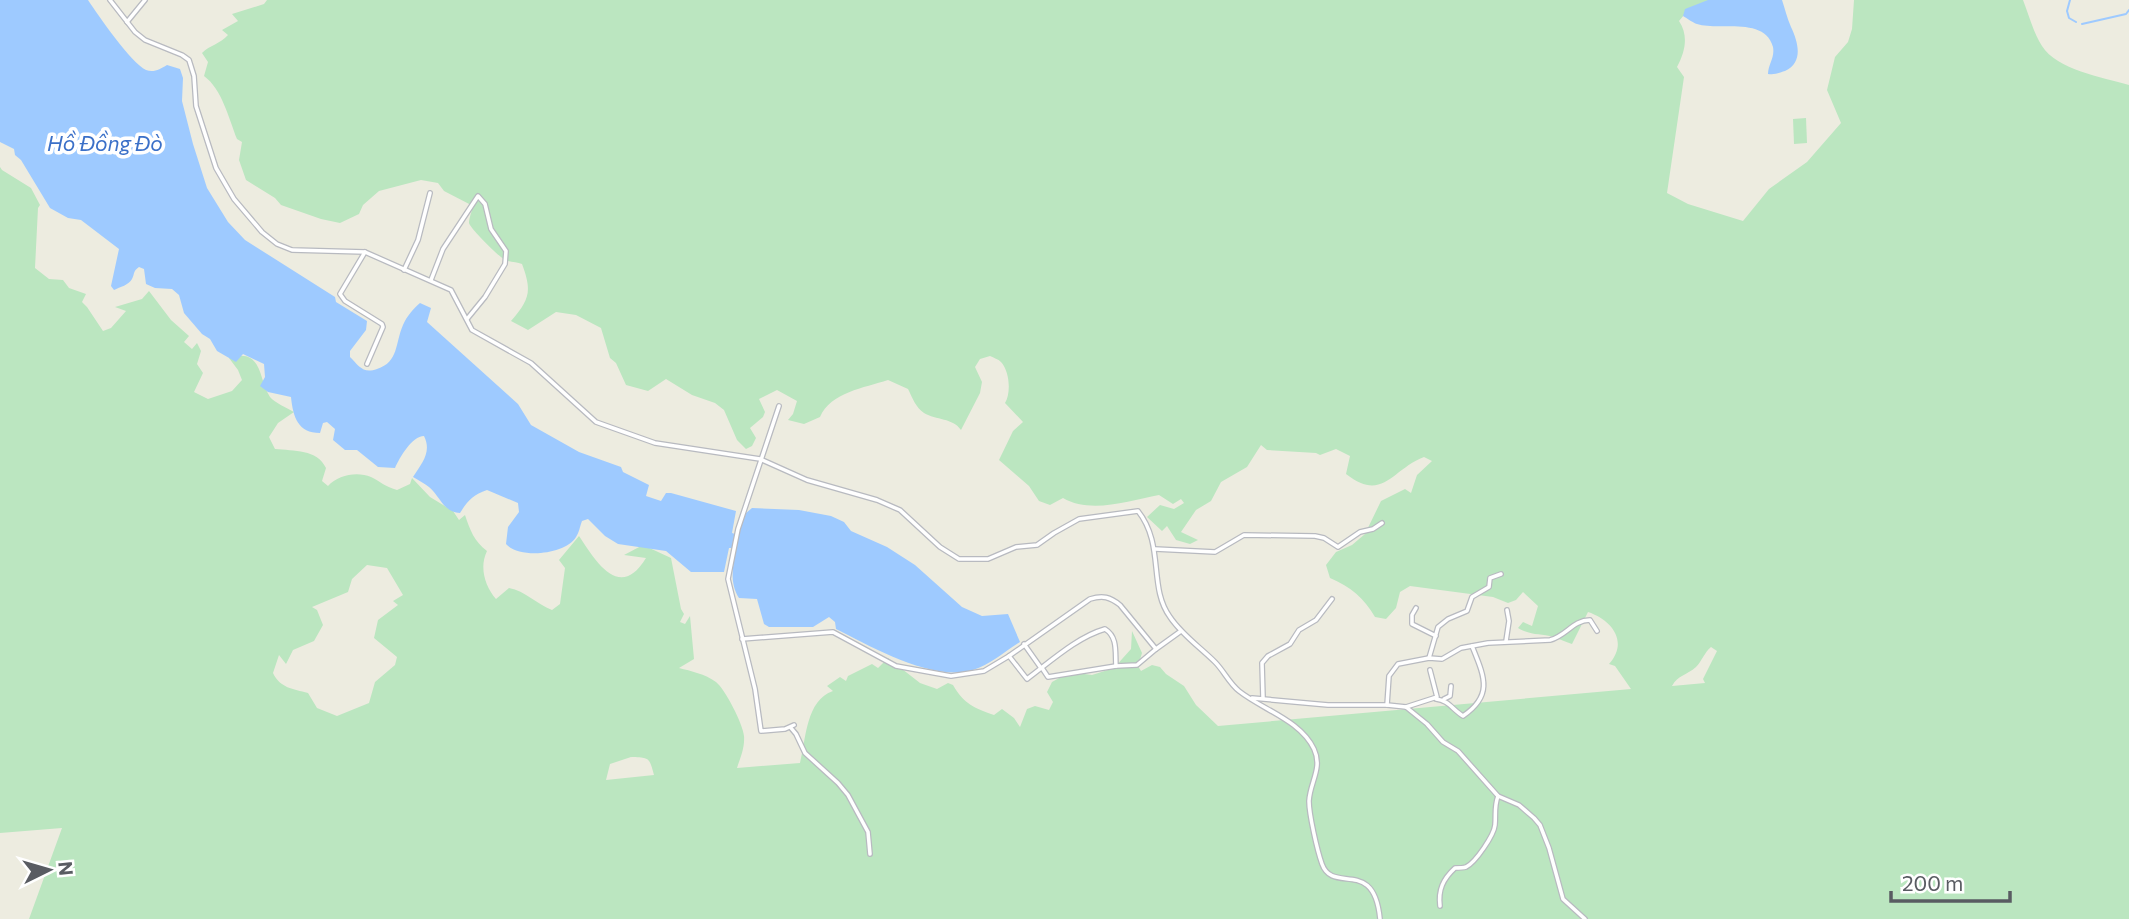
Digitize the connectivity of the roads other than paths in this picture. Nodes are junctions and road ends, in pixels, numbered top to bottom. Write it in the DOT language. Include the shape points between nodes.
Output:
graph roads {
  1 [pos="110,0"];
  2 [pos="145,0"];
  3 [pos="127,22"];
  4 [pos="429,193"];
  5 [pos="365,252"];
  6 [pos="404,270"];
  7 [pos="432,280"];
  8 [pos="467,319"];
  9 [pos="367,365"];
  10 [pos="779,406"];
  11 [pos="760,459"];
  12 [pos="1382,523"];
  13 [pos="1155,549"];
  14 [pos="1501,574"];
  15 [pos="1332,599"];
  16 [pos="1416,608"];
  17 [pos="1507,610"];
  18 [pos="1181,631"];
  19 [pos="1597,631"];
  20 [pos="1436,636"];
  21 [pos="742,639"];
  22 [pos="1506,641"];
  23 [pos="1024,644"];
  24 [pos="1472,646"];
  25 [pos="1156,649"];
  26 [pos="1009,656"];
  27 [pos="1429,658"];
  28 [pos="1116,666"];
  29 [pos="1042,668"];
  30 [pos="1430,670"];
  31 [pos="1451,686"];
  32 [pos="1250,698"];
  33 [pos="1263,698"];
  34 [pos="1436,699"];
  35 [pos="1442,699"];
  36 [pos="1387,705"];
  37 [pos="1406,708"];
  38 [pos="1498,796"];
  39 [pos="870,854"];
  40 [pos="1440,906"];
  41 [pos="1380,919"];
  42 [pos="1585,919"];
  1 -- 3 [label="street"];
  2 -- 3 [label="street"];
  3 -- 5 [label="street" via="145,40 189,60 196,106 216,168 240,208 262,232 292,250"];
  4 -- 6 [label="street" via="418,240"];
  5 -- 6 [label="street"];
  5 -- 9 [label="street" via="340,294 382,324"];
  6 -- 7 [label="street"];
  7 -- 8 [label="street" via="451,290"];
  7 -- 8 [label="street" via="443,249 478,196 506,258"];
  8 -- 11 [label="street" via="472,330 531,363 596,422 655,443"];
  10 -- 11 [label="street"];
  11 -- 13 [label="street" via="807,480 894,506 958,559 988,559 1016,547 1037,545 1079,519 1136,510"];
  11 -- 21 [label="street" via="728,579"];
  12 -- 13 [label="street" via="1338,547 1314,536 1253,534 1215,552"];
  13 -- 18 [label="street" via="1161,601"];
  14 -- 20 [label="street" via="1490,578 1489,587 1472,597 1462,614 1443,622"];
  15 -- 33 [label="street" via="1290,644 1262,663"];
  16 -- 20 [label="street" via="1412,624"];
  17 -- 22 [label="street"];
  18 -- 25 [label="street"];
  18 -- 32 [label="street"];
  19 -- 22 [label="street" via="1590,620 1583,620 1550,640"];
  20 -- 27 [label="street"];
  21 -- 26 [label="street" via="833,632 896,666 943,676 984,671"];
  21 -- 39 [label="street" via="761,731 792,726 804,753 848,795 868,832"];
  22 -- 24 [label="street"];
  23 -- 25 [label="street" via="1090,599 1103,596 1120,605"];
  23 -- 26 [label="street"];
  23 -- 29 [label="street"];
  24 -- 27 [label="street" via="1442,659"];
  24 -- 35 [label="street" via="1480,665 1482,698 1464,716"];
  25 -- 28 [label="street" via="1137,665"];
  26 -- 29 [label="street" via="1025,679"];
  27 -- 36 [label="street" via="1395,666 1389,676"];
  28 -- 29 [label="street" via="1048,677"];
  28 -- 29 [label="street" via="1115,642 1105,629"];
  30 -- 34 [label="street"];
  31 -- 35 [label="street" via="1450,696"];
  32 -- 33 [label="street"];
  32 -- 41 [label="street" via="1311,744 1318,760 1309,800 1322,867 1332,875 1370,886 1377,897"];
  33 -- 36 [label="street"];
  34 -- 35 [label="street"];
  34 -- 37 [label="street"];
  36 -- 37 [label="street"];
  37 -- 38 [label="street" via="1458,751"];
  38 -- 40 [label="street" via="1493,834 1467,866 1455,868 1446,878"];
  38 -- 42 [label="street" via="1518,805 1540,825 1563,899"];
}
